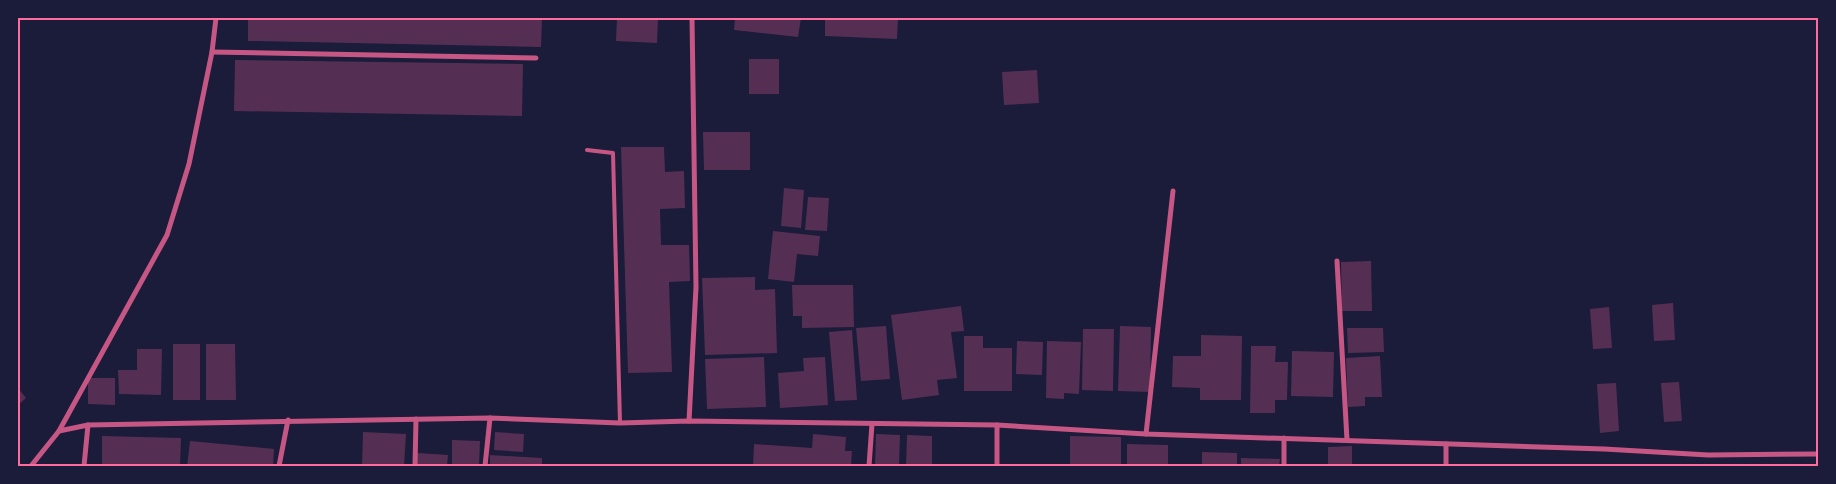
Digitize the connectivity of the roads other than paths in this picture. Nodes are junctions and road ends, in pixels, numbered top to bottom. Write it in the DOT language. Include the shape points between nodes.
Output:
graph roads {
  1 [pos="216,18"];
  2 [pos="692,18"];
  3 [pos="212,52"];
  4 [pos="536,58"];
  5 [pos="587,150"];
  6 [pos="1173,191"];
  7 [pos="1337,262"];
  8 [pos="490,418"];
  9 [pos="416,419"];
  10 [pos="288,420"];
  11 [pos="689,421"];
  12 [pos="620,423"];
  13 [pos="872,424"];
  14 [pos="88,425"];
  15 [pos="997,425"];
  16 [pos="59,431"];
  17 [pos="1146,434"];
  18 [pos="1284,438"];
  19 [pos="1347,440"];
  20 [pos="1446,444"];
  21 [pos="1818,454"];
  22 [pos="31,466"];
  23 [pos="84,466"];
  24 [pos="279,466"];
  25 [pos="415,466"];
  26 [pos="485,466"];
  27 [pos="869,466"];
  28 [pos="997,466"];
  29 [pos="1284,466"];
  30 [pos="1446,466"];
  1 -- 3 [label="street"];
  2 -- 11 [label="street" via="696,287"];
  3 -- 4 [label="street"];
  3 -- 16 [label="street" via="190,164 166,235"];
  5 -- 12 [label="lane" via="612,153"];
  6 -- 17 [label="street"];
  7 -- 19 [label="street"];
  8 -- 9 [label="street"];
  8 -- 12 [label="street"];
  8 -- 26 [label="street"];
  9 -- 10 [label="street"];
  9 -- 25 [label="street"];
  10 -- 14 [label="street"];
  10 -- 24 [label="street"];
  11 -- 12 [label="street"];
  11 -- 13 [label="street"];
  13 -- 15 [label="street"];
  13 -- 27 [label="street"];
  14 -- 16 [label="street"];
  14 -- 23 [label="street"];
  15 -- 17 [label="street"];
  15 -- 28 [label="street"];
  16 -- 22 [label="street"];
  17 -- 18 [label="street"];
  18 -- 19 [label="street"];
  18 -- 29 [label="street"];
  19 -- 20 [label="street"];
  20 -- 21 [label="street" via="1708,455"];
  20 -- 30 [label="street"];
}
